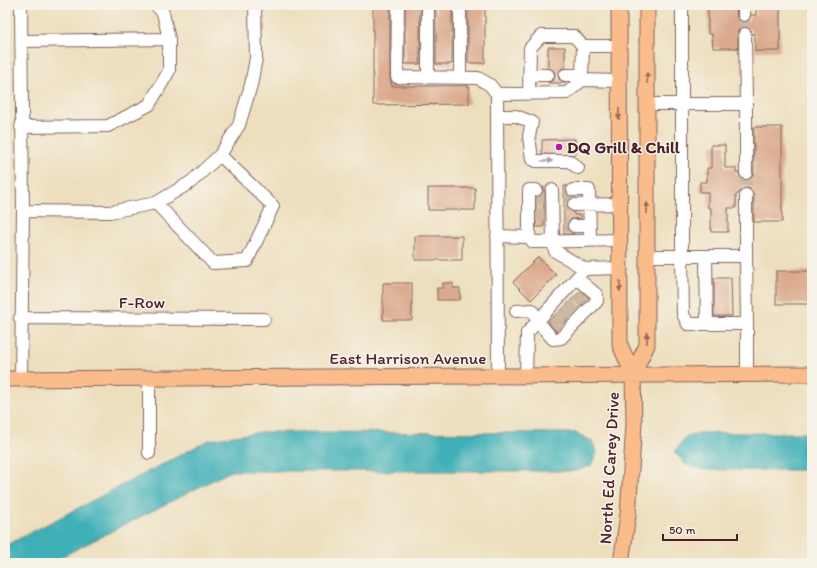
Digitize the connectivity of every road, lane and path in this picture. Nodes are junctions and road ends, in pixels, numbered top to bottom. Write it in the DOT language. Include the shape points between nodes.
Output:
graph roads {
  1 [pos="21,5"];
  2 [pos="156,5"];
  3 [pos="255,5"];
  4 [pos="398,5"];
  5 [pos="428,5"];
  6 [pos="460,5"];
  7 [pos="619,5"];
  8 [pos="647,5"];
  9 [pos="682,5"];
  10 [pos="745,34"];
  11 [pos="169,39"];
  12 [pos="21,41"];
  13 [pos="583,46"];
  14 [pos="619,46"];
  15 [pos="529,75"];
  16 [pos="548,75"];
  17 [pos="565,75"];
  18 [pos="428,77"];
  19 [pos="460,78"];
  20 [pos="582,78"];
  21 [pos="619,81"];
  22 [pos="497,94"];
  23 [pos="529,94"];
  24 [pos="647,104"];
  25 [pos="682,104"];
  26 [pos="746,104"];
  27 [pos="497,116"];
  28 [pos="21,127"];
  29 [pos="220,155"];
  30 [pos="578,168"];
  31 [pos="746,173"];
  32 [pos="746,195"];
  33 [pos="589,200"];
  34 [pos="156,203"];
  35 [pos="620,204"];
  36 [pos="552,209"];
  37 [pos="23,211"];
  38 [pos="590,233"];
  39 [pos="497,236"];
  40 [pos="529,237"];
  41 [pos="620,240"];
  42 [pos="647,256"];
  43 [pos="682,256"];
  44 [pos="706,256"];
  45 [pos="746,256"];
  46 [pos="620,268"];
  47 [pos="580,290"];
  48 [pos="516,311"];
  49 [pos="564,315"];
  50 [pos="20,318"];
  51 [pos="264,319"];
  52 [pos="538,322"];
  53 [pos="707,324"];
  54 [pos="747,324"];
  55 [pos="633,374"];
  56 [pos="812,374"];
  57 [pos="747,375"];
  58 [pos="526,376"];
  59 [pos="498,377"];
  60 [pos="5,379"];
  61 [pos="21,379"];
  62 [pos="149,379"];
  63 [pos="149,453"];
  64 [pos="621,563"];
  1 -- 12 [label="street"];
  2 -- 11 [label="street" via="163,13"];
  3 -- 29 [label="street" via="256,58 251,85 240,125"];
  4 -- 18 [label="street" via="397,77"];
  5 -- 18 [label="street"];
  6 -- 19 [label="street"];
  7 -- 14 [label="main road"];
  24 -- 8 [label="main road, one-way"];
  9 -- 25 [label="street"];
  10 -- 26 [label="street"];
  11 -- 12 [label="street"];
  11 -- 28 [label="street" via="169,71 149,105 108,126"];
  12 -- 28 [label="street"];
  13 -- 14 [label="street"];
  13 -- 15 [label="street" via="574,36 541,36 530,48"];
  13 -- 20 [label="street"];
  14 -- 21 [label="main road"];
  15 -- 16 [label="street"];
  15 -- 23 [label="street"];
  17 -- 20 [label="street"];
  18 -- 19 [label="street"];
  19 -- 22 [label="street" via="478,78 490,85"];
  20 -- 21 [label="street"];
  20 -- 23 [label="street" via="568,93"];
  21 -- 35 [label="main road, one-way"];
  22 -- 23 [label="street"];
  22 -- 27 [label="street"];
  24 -- 25 [label="street"];
  42 -- 24 [label="main road, one-way"];
  25 -- 26 [label="street"];
  25 -- 43 [label="street"];
  26 -- 31 [label="street"];
  27 -- 30 [label="street, one-way" via="516,116 532,122 529,136 532,159 569,161"];
  27 -- 39 [label="street"];
  28 -- 37 [label="street"];
  29 -- 34 [label="street" via="191,182"];
  29 -- 34 [label="street" via="273,206 247,261 213,263"];
  32 -- 45 [label="street"];
  33 -- 35 [label="street"];
  33 -- 36 [label="street"];
  33 -- 38 [label="street"];
  34 -- 37 [label="street" via="110,212"];
  35 -- 41 [label="main road"];
  36 -- 38 [label="street"];
  36 -- 38 [label="street"];
  36 -- 40 [label="street"];
  36 -- 40 [label="street" via="533,242"];
  36 -- 47 [label="street" via="555,251"];
  37 -- 50 [label="street"];
  38 -- 41 [label="street"];
  39 -- 40 [label="street"];
  39 -- 59 [label="street"];
  41 -- 46 [label="main road"];
  42 -- 43 [label="street"];
  55 -- 42 [label="main road, one-way" via="647,345"];
  43 -- 44 [label="street"];
  43 -- 53 [label="street" via="683,314 688,324"];
  44 -- 45 [label="street"];
  44 -- 53 [label="street"];
  45 -- 54 [label="street"];
  46 -- 47 [label="street"];
  46 -- 55 [label="main road, one-way" via="620,345"];
  47 -- 49 [label="street"];
  47 -- 49 [label="street"];
  48 -- 52 [label="street" via="532,310"];
  49 -- 52 [label="street"];
  49 -- 52 [label="street" via="561,338 553,339"];
  50 -- 51 [label="street, F-Row"];
  50 -- 61 [label="street"];
  52 -- 58 [label="street" via="527,333"];
  53 -- 54 [label="street"];
  54 -- 57 [label="street"];
  55 -- 57 [label="main road, East Harrison Avenue"];
  55 -- 58 [label="main road, East Harrison Avenue"];
  55 -- 64 [label="main road, North Ed Carey Drive" via="633,439 628,515"];
  56 -- 57 [label="main road, East Harrison Avenue"];
  58 -- 59 [label="main road, East Harrison Avenue"];
  59 -- 62 [label="main road, East Harrison Avenue"];
  60 -- 61 [label="main road, East Harrison Avenue"];
  61 -- 62 [label="main road, East Harrison Avenue"];
  62 -- 63 [label="street"];
}
